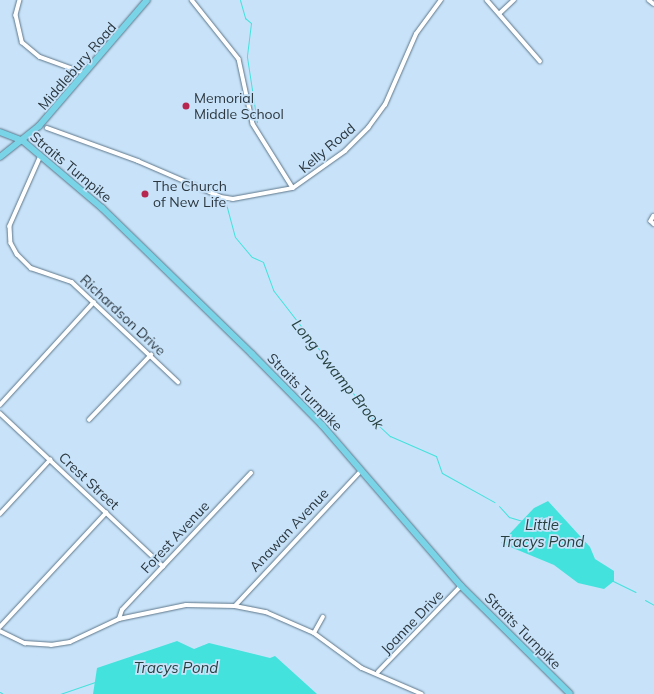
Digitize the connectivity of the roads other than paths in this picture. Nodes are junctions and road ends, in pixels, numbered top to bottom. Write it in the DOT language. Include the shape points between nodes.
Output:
graph roads {
  1 [pos="20,0"];
  2 [pos="147,0"];
  3 [pos="192,0"];
  4 [pos="440,0"];
  5 [pos="487,0"];
  6 [pos="514,0"];
  7 [pos="649,0"];
  8 [pos="654,4"];
  9 [pos="500,13"];
  10 [pos="540,61"];
  11 [pos="85,74"];
  12 [pos="47,128"];
  13 [pos="0,132"];
  14 [pos="23,141"];
  15 [pos="41,156"];
  16 [pos="0,157"];
  17 [pos="294,188"];
  18 [pos="654,216"];
  19 [pos="652,222"];
  20 [pos="94,302"];
  21 [pos="151,355"];
  22 [pos="178,382"];
  23 [pos="0,405"];
  24 [pos="0,413"];
  25 [pos="89,420"];
  26 [pos="50,460"];
  27 [pos="361,471"];
  28 [pos="251,473"];
  29 [pos="106,513"];
  30 [pos="0,514"];
  31 [pos="163,566"];
  32 [pos="461,586"];
  33 [pos="235,606"];
  34 [pos="324,617"];
  35 [pos="119,619"];
  36 [pos="0,627"];
  37 [pos="0,631"];
  38 [pos="314,633"];
  39 [pos="378,672"];
  40 [pos="422,694"];
  41 [pos="570,694"];
  1 -- 11 [label="street" via="16,15 22,42 45,59"];
  2 -- 11 [label="main road, Middlebury Road"];
  3 -- 17 [label="street" via="239,59 252,124"];
  4 -- 17 [label="street, Kelly Road" via="416,34 385,105 368,128 345,151"];
  5 -- 9 [label="street"];
  6 -- 9 [label="street"];
  7 -- 8 [label="street"];
  9 -- 10 [label="street"];
  11 -- 14 [label="main road, Middlebury Road"];
  12 -- 17 [label="street, Kelly Road" via="138,160 220,197 233,199"];
  13 -- 14 [label="main road, Straits Turnpike"];
  14 -- 15 [label="main road, Straits Turnpike"];
  14 -- 16 [label="main road, Middlebury Road"];
  15 -- 20 [label="street, Richardson Drive" via="13,216 11,243 25,264 72,282"];
  15 -- 27 [label="main road, Straits Turnpike" via="102,208 252,354"];
  18 -- 19 [label="street"];
  20 -- 21 [label="street, Richardson Drive"];
  20 -- 23 [label="street"];
  21 -- 22 [label="street, Richardson Drive"];
  21 -- 25 [label="street"];
  24 -- 26 [label="street, Crest Street"];
  26 -- 29 [label="street, Crest Street"];
  26 -- 30 [label="street"];
  27 -- 32 [label="main road, Straits Turnpike"];
  27 -- 33 [label="street, Anawan Avenue"];
  28 -- 31 [label="street, Forest Avenue"];
  29 -- 31 [label="street, Crest Street"];
  29 -- 36 [label="street"];
  31 -- 35 [label="street, Forest Avenue" via="122,610"];
  32 -- 39 [label="street, Joanne Drive"];
  32 -- 41 [label="main road, Straits Turnpike"];
  33 -- 35 [label="street" via="186,605"];
  33 -- 38 [label="street" via="266,612"];
  34 -- 38 [label="street"];
  35 -- 37 [label="street" via="70,642 51,645 25,643"];
  38 -- 39 [label="street" via="355,663"];
  39 -- 40 [label="street"];
}
